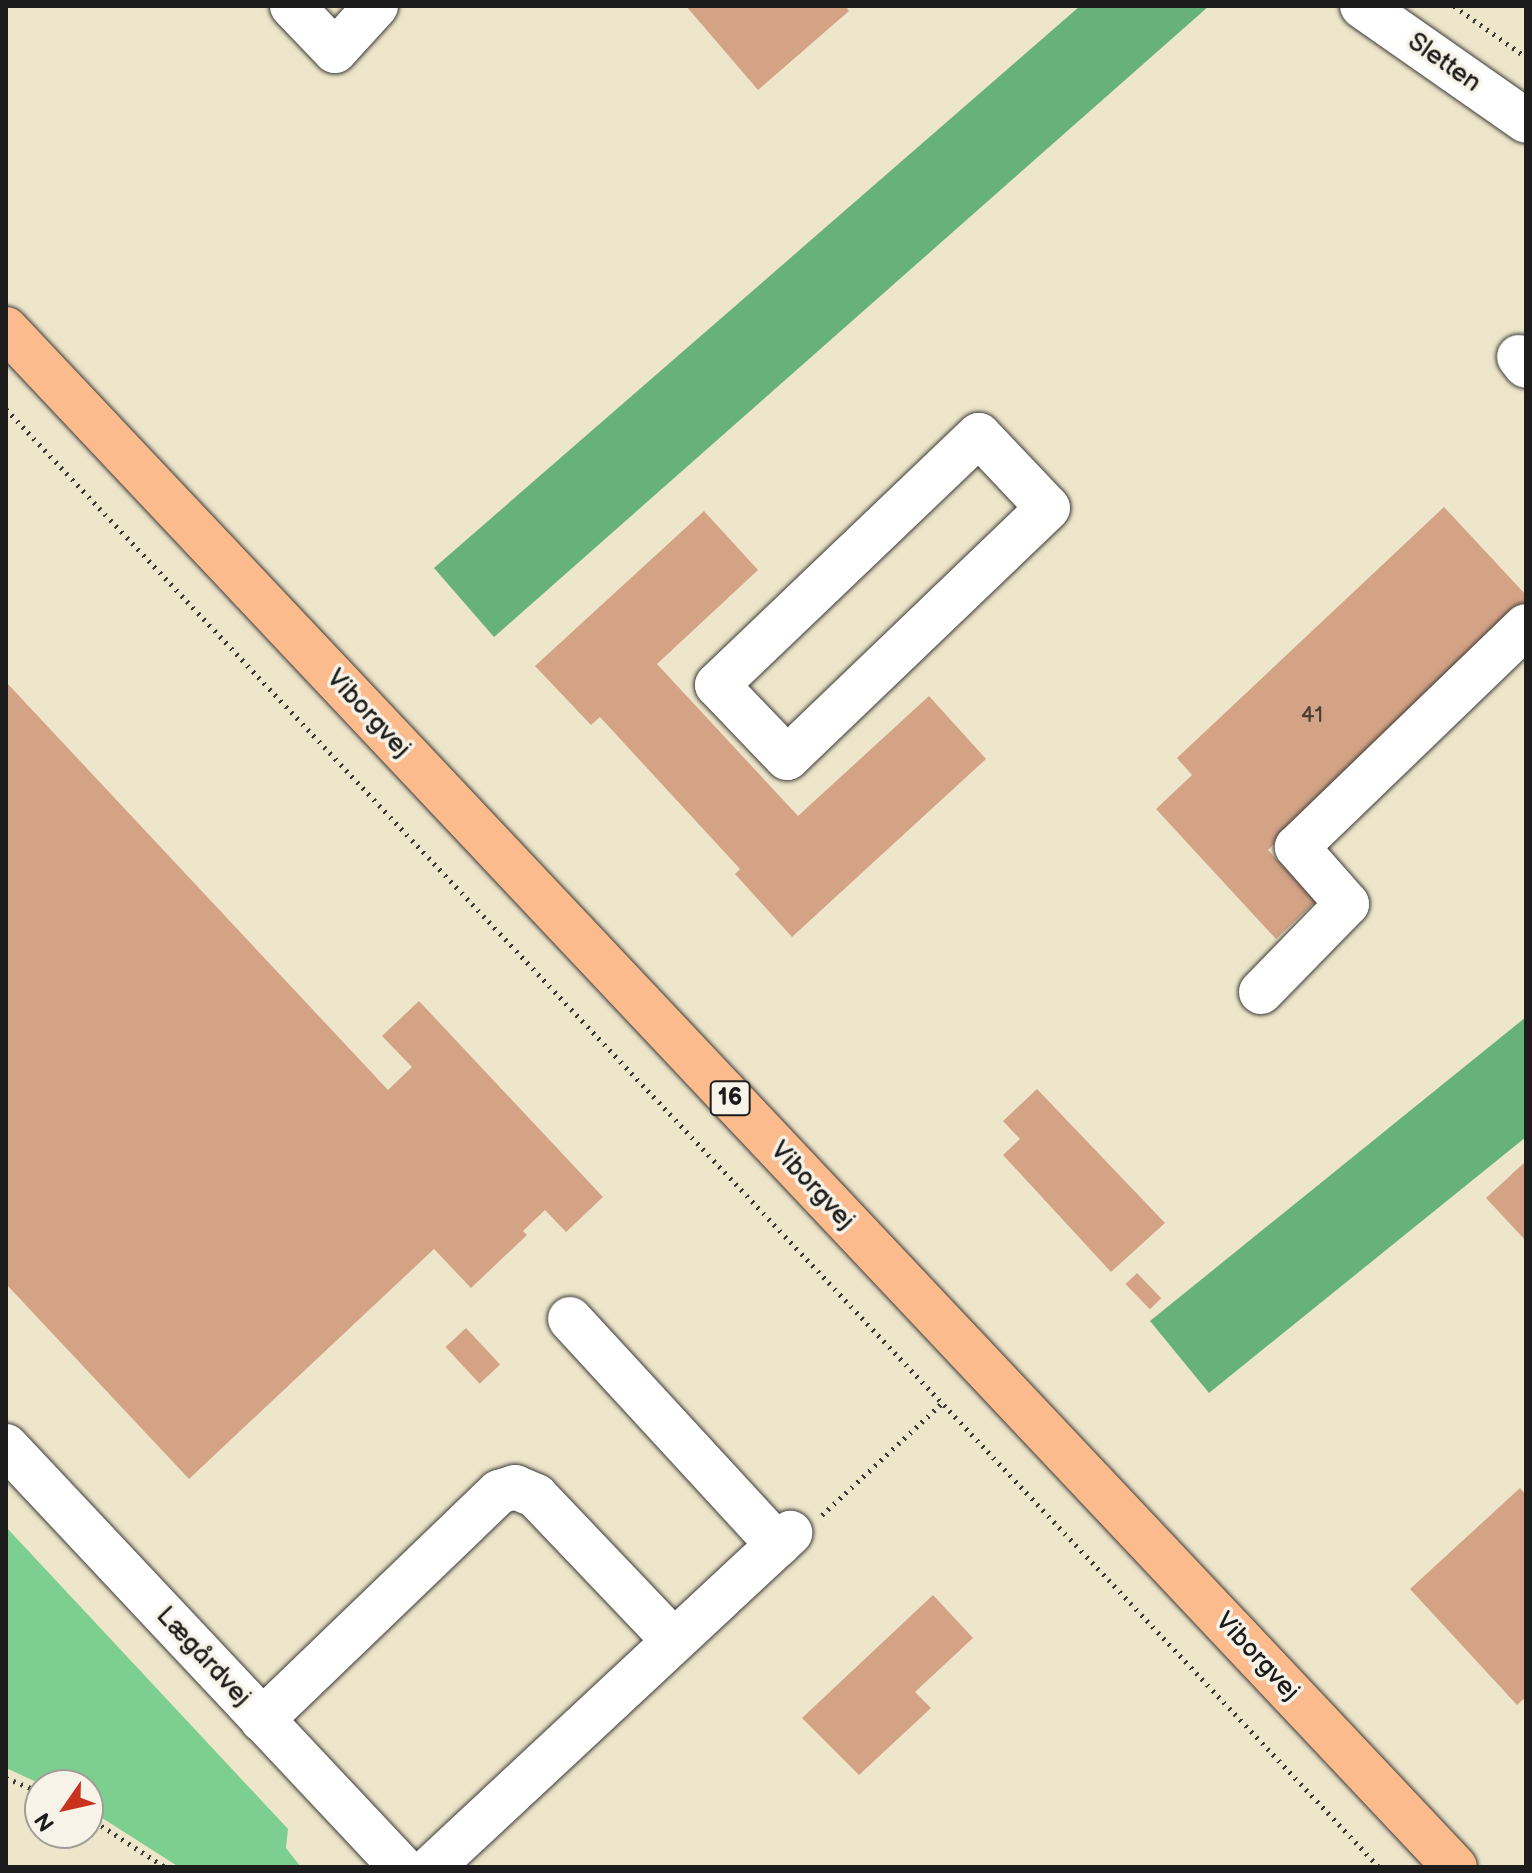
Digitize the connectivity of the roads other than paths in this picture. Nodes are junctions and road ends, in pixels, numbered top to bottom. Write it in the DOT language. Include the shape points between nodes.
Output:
graph roads {
  1 [pos="292,6"];
  2 [pos="376,6"];
  3 [pos="1362,6"];
  4 [pos="1526,121"];
  5 [pos="6,329"];
  6 [pos="1526,626"];
  7 [pos="787,758"];
  8 [pos="1261,992"];
  9 [pos="570,1319"];
  10 [pos="6,1446"];
  11 [pos="674,1641"];
  12 [pos="262,1720"];
  13 [pos="401,1867"];
  14 [pos="432,1867"];
  15 [pos="1455,1867"];
  1 -- 2 [label="street" via="335,51"];
  3 -- 4 [label="street, Sletten"];
  5 -- 15 [label="main road, Viborgvej / 16"];
  6 -- 8 [label="street" via="1297,847 1347,904"];
  7 -- 7 [label="street" via="1048,508 979,435 717,685"];
  9 -- 11 [label="street" via="784,1539"];
  10 -- 12 [label="street, Lægårdvej"];
  11 -- 12 [label="street" via="536,1496 515,1487 499,1492"];
  11 -- 14 [label="street"];
  12 -- 13 [label="street, Lægårdvej"];
}
